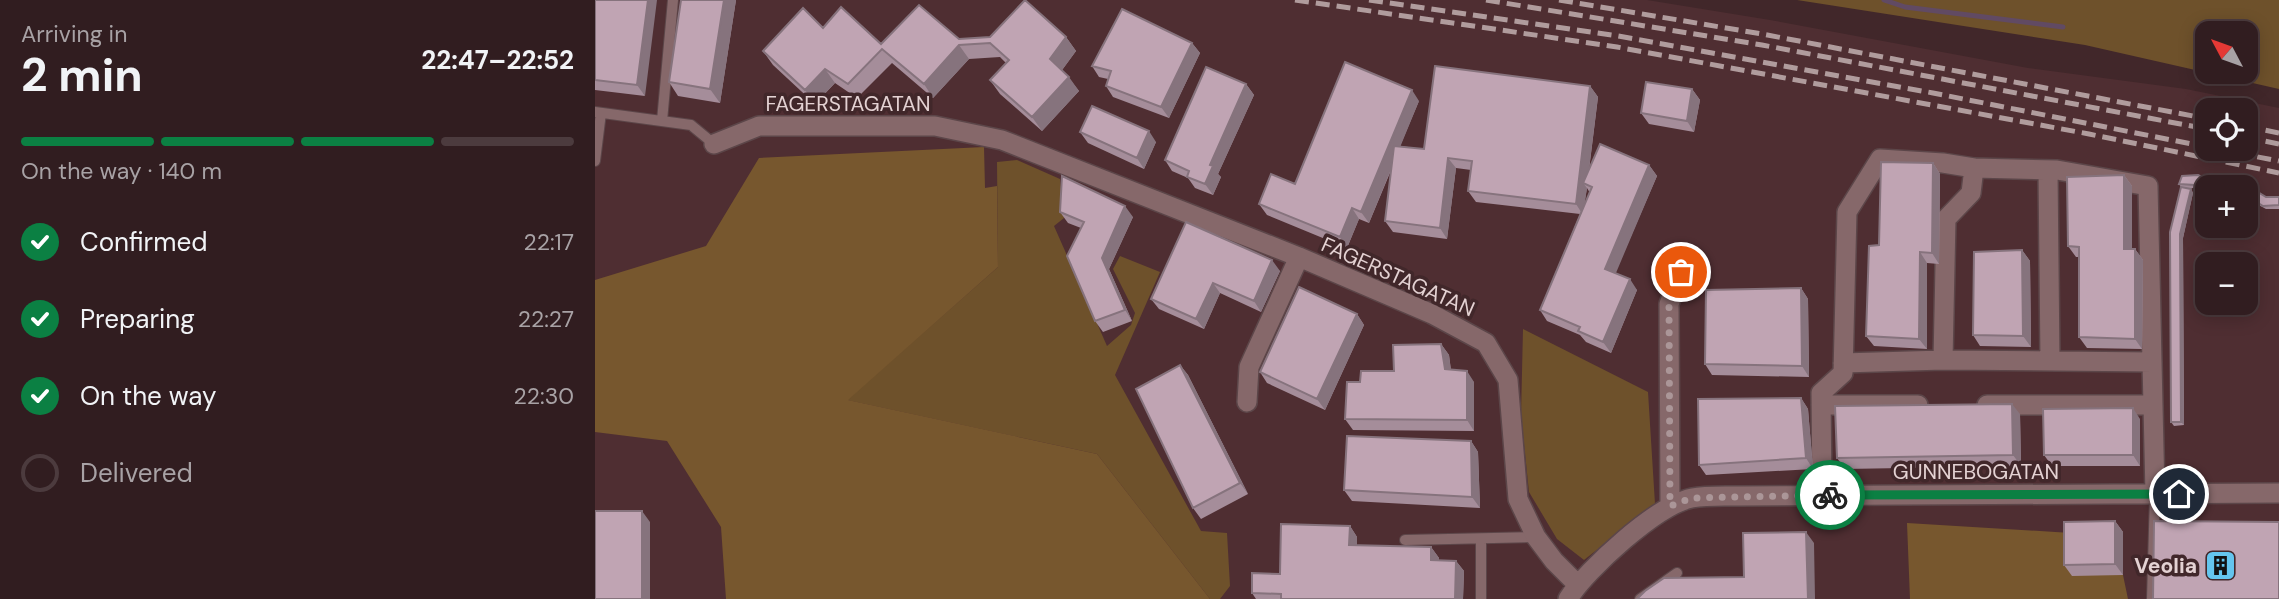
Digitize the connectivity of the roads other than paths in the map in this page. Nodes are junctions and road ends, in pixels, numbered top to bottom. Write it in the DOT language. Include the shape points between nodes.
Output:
graph roads {
  1 [pos="673,0"];
  2 [pos="598,113"];
  3 [pos="662,121"];
  4 [pos="714,144"];
  5 [pos="595,161"];
  6 [pos="1974,168"];
  7 [pos="2048,170"];
  8 [pos="1299,257"];
  9 [pos="1681,272"];
  10 [pos="1943,360"];
  11 [pos="2050,361"];
  12 [pos="2152,362"];
  13 [pos="1843,363"];
  14 [pos="1247,402"];
  15 [pos="1821,405"];
  16 [pos="1932,405"];
  17 [pos="1973,405"];
  18 [pos="2153,405"];
  19 [pos="2279,493"];
  20 [pos="2155,494"];
  21 [pos="1822,495"];
  22 [pos="1670,506"];
  23 [pos="1536,537"];
  24 [pos="1481,539"];
  25 [pos="1405,540"];
  26 [pos="1677,573"];
  27 [pos="1573,592"];
  28 [pos="1481,599"];
  29 [pos="1640,599"];
  30 [pos="2152,599"];
  1 -- 3 [label="lane"];
  2 -- 3 [label="lane, FAGERSTAGATAN"];
  2 -- 5 [label="lane"];
  3 -- 4 [label="lane, FAGERSTAGATAN" via="691,125"];
  4 -- 8 [label="street, FAGERSTAGATAN" via="759,126 935,126 1002,140"];
  6 -- 7 [label="street"];
  6 -- 10 [label="street" via="1971,193 1946,219"];
  6 -- 13 [label="street" via="1879,159 1847,212"];
  7 -- 11 [label="street"];
  7 -- 12 [label="street" via="2148,186"];
  8 -- 14 [label="street, FAGERSTAGATAN" via="1249,367"];
  8 -- 23 [label="street, FAGERSTAGATAN" via="1432,314 1486,344 1508,380 1518,499"];
  9 -- 22 [label="street" via="1669,304"];
  10 -- 11 [label="street"];
  10 -- 13 [label="street"];
  11 -- 12 [label="street"];
  12 -- 18 [label="street"];
  13 -- 15 [label="street" via="1843,373 1821,393"];
  15 -- 16 [label="street"];
  15 -- 21 [label="street"];
  17 -- 18 [label="street"];
  18 -- 20 [label="street"];
  19 -- 20 [label="street, GUNNEBOGATAN"];
  20 -- 21 [label="street, GUNNEBOGATAN"];
  20 -- 30 [label="lane"];
  21 -- 22 [label="street, GUNNEBOGATAN" via="1692,498"];
  22 -- 27 [label="street, GUNNEBOGATAN" via="1621,543"];
  23 -- 24 [label="lane"];
  23 -- 27 [label="street, FAGERSTAGATAN"];
  24 -- 25 [label="lane"];
  24 -- 28 [label="lane"];
  26 -- 29 [label="lane"];
}
